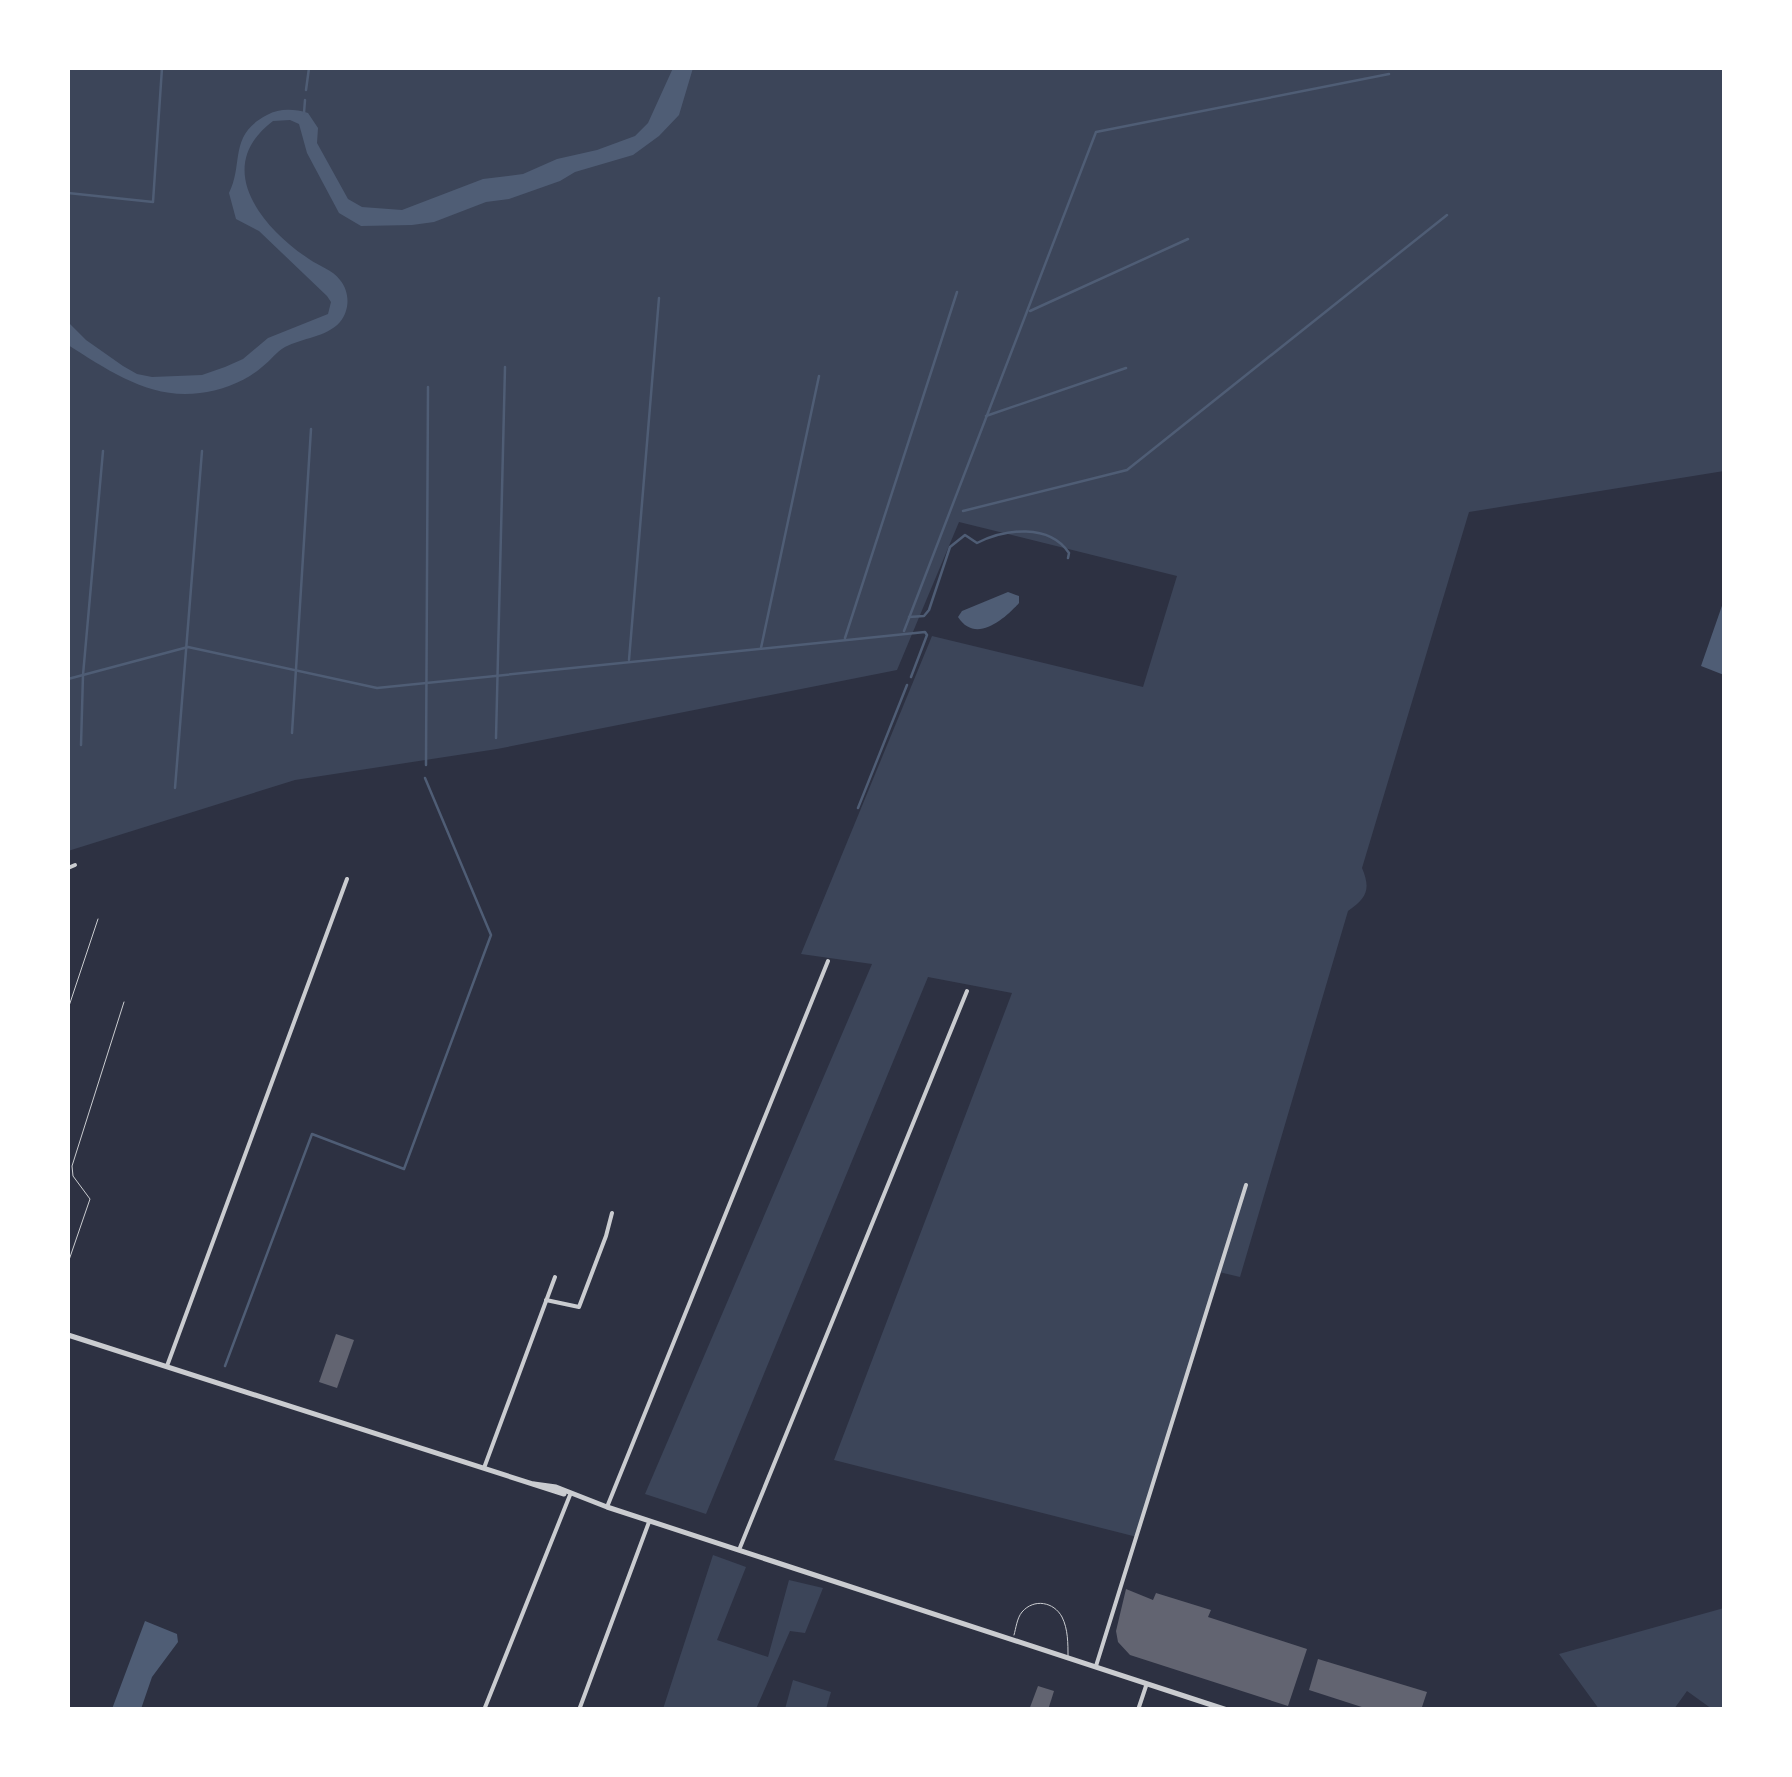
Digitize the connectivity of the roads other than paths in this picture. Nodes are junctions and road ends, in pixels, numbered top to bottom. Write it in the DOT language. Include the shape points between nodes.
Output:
graph roads {
  1 [pos="75,866"];
  2 [pos="68,868"];
  3 [pos="347,879"];
  4 [pos="98,918"];
  5 [pos="828,961"];
  6 [pos="968,992"];
  7 [pos="124,1002"];
  8 [pos="68,1009"];
  9 [pos="1246,1184"];
  10 [pos="612,1213"];
  11 [pos="68,1263"];
  12 [pos="555,1276"];
  13 [pos="546,1300"];
  14 [pos="68,1335"];
  15 [pos="167,1366"];
  16 [pos="484,1468"];
  17 [pos="570,1495"];
  18 [pos="607,1507"];
  19 [pos="650,1521"];
  20 [pos="739,1550"];
  21 [pos="1013,1638"];
  22 [pos="1068,1657"];
  23 [pos="1096,1666"];
  24 [pos="1147,1683"];
  25 [pos="484,1710"];
  26 [pos="579,1710"];
  27 [pos="1138,1710"];
  28 [pos="1227,1710"];
  1 -- 2 [label="street"];
  3 -- 15 [label="street"];
  4 -- 8 [label="lane"];
  5 -- 18 [label="street"];
  6 -- 20 [label="street"];
  7 -- 11 [label="lane" via="72,1166 90,1199"];
  9 -- 23 [label="street"];
  10 -- 13 [label="street" via="579,1307"];
  12 -- 13 [label="street"];
  13 -- 16 [label="street"];
  14 -- 15 [label="street"];
  15 -- 16 [label="street"];
  16 -- 17 [label="street"];
  17 -- 18 [label="street"];
  17 -- 25 [label="street"];
  18 -- 19 [label="street"];
  19 -- 20 [label="street"];
  19 -- 26 [label="street"];
  20 -- 21 [label="street"];
  21 -- 22 [label="street"];
  21 -- 22 [label="lane" via="1020,1614 1046,1603 1064,1620"];
  22 -- 23 [label="street"];
  23 -- 24 [label="street"];
  24 -- 27 [label="street"];
  24 -- 28 [label="street"];
}
